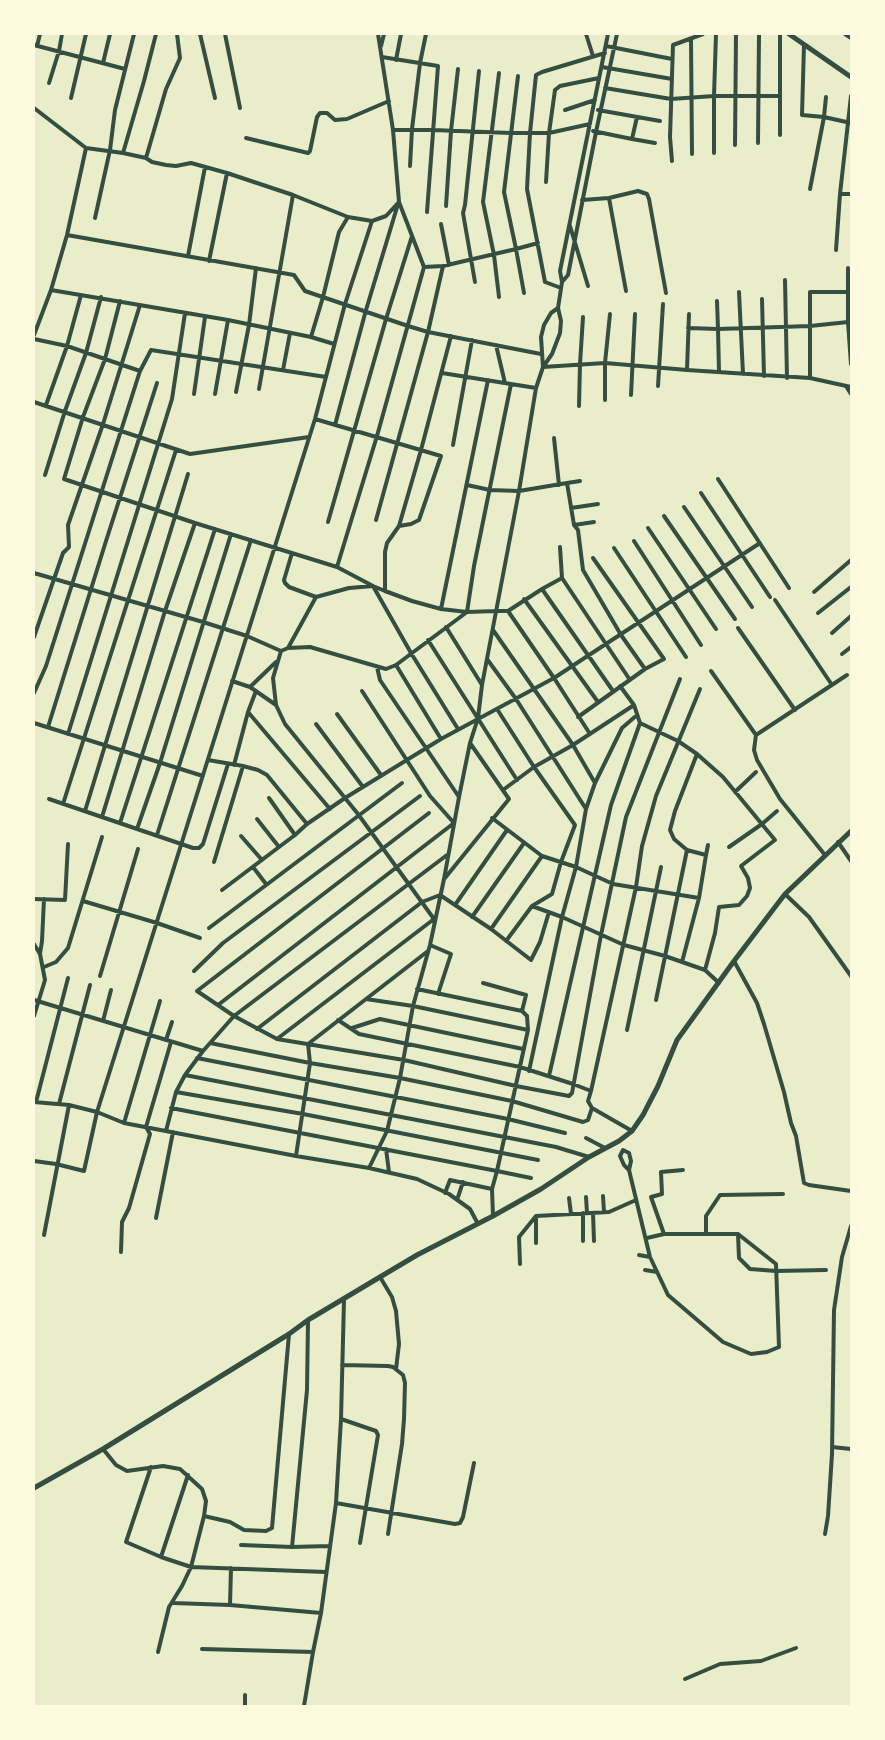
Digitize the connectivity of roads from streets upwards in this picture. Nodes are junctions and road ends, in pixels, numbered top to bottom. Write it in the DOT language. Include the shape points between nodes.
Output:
graph roads {
  1 [pos="40,34"];
  2 [pos="62,34"];
  3 [pos="86,34"];
  4 [pos="110,34"];
  5 [pos="134,34"];
  6 [pos="156,34"];
  7 [pos="177,34"];
  8 [pos="200,34"];
  9 [pos="225,34"];
  10 [pos="378,34"];
  11 [pos="384,34"];
  12 [pos="401,34"];
  13 [pos="426,34"];
  14 [pos="586,34"];
  15 [pos="608,34"];
  16 [pos="617,34"];
  17 [pos="703,34"];
  18 [pos="716,34"];
  19 [pos="736,34"];
  20 [pos="760,34"];
  21 [pos="780,34"];
  22 [pos="789,34"];
  23 [pos="691,39"];
  24 [pos="36,45"];
  25 [pos="804,45"];
  26 [pos="606,46"];
  27 [pos="381,48"];
  28 [pos="614,48"];
  29 [pos="59,52"];
  30 [pos="604,53"];
  31 [pos="593,56"];
  32 [pos="81,57"];
  33 [pos="382,57"];
  34 [pos="672,59"];
  35 [pos="396,60"];
  36 [pos="103,63"];
  37 [pos="420,63"];
  38 [pos="602,67"];
  39 [pos="609,68"];
  40 [pos="125,69"];
  41 [pos="458,69"];
  42 [pos="479,71"];
  43 [pos="499,73"];
  44 [pos="518,76"];
  45 [pos="851,77"];
  46 [pos="599,78"];
  47 [pos="672,79"];
  48 [pos="49,82"];
  49 [pos="598,87"];
  50 [pos="605,88"];
  51 [pos="714,96"];
  52 [pos="735,96"];
  53 [pos="757,96"];
  54 [pos="779,96"];
  55 [pos="851,96"];
  56 [pos="692,97"];
  57 [pos="826,97"];
  58 [pos="71,98"];
  59 [pos="215,98"];
  60 [pos="671,99"];
  61 [pos="595,100"];
  62 [pos="389,101"];
  63 [pos="34,108"];
  64 [pos="240,108"];
  65 [pos="593,109"];
  66 [pos="565,110"];
  67 [pos="600,110"];
  68 [pos="637,117"];
  69 [pos="824,117"];
  70 [pos="660,121"];
  71 [pos="849,123"];
  72 [pos="590,124"];
  73 [pos="393,130"];
  74 [pos="412,130"];
  75 [pos="433,130"];
  76 [pos="589,130"];
  77 [pos="451,131"];
  78 [pos="472,132"];
  79 [pos="493,132"];
  80 [pos="596,132"];
  81 [pos="511,133"];
  82 [pos="530,133"];
  83 [pos="549,133"];
  84 [pos="780,135"];
  85 [pos="246,138"];
  86 [pos="632,139"];
  87 [pos="655,143"];
  88 [pos="758,143"];
  89 [pos="735,146"];
  90 [pos="86,148"];
  91 [pos="110,150"];
  92 [pos="123,152"];
  93 [pos="714,153"];
  94 [pos="692,154"];
  95 [pos="146,158"];
  96 [pos="672,161"];
  97 [pos="410,166"];
  98 [pos="205,167"];
  99 [pos="227,173"];
  100 [pos="546,182"];
  101 [pos="810,188"];
  102 [pos="840,194"];
  103 [pos="851,194"];
  104 [pos="293,195"];
  105 [pos="609,198"];
  106 [pos="575,200"];
  107 [pos="582,200"];
  108 [pos="399,202"];
  109 [pos="446,206"];
  110 [pos="427,212"];
  111 [pos="348,217"];
  112 [pos="95,218"];
  113 [pos="372,221"];
  114 [pos="441,224"];
  115 [pos="570,226"];
  116 [pos="67,235"];
  117 [pos="412,236"];
  118 [pos="575,240"];
  119 [pos="538,243"];
  120 [pos="516,249"];
  121 [pos="836,250"];
  122 [pos="494,255"];
  123 [pos="188,256"];
  124 [pos="471,259"];
  125 [pos="209,261"];
  126 [pos="449,265"];
  127 [pos="442,266"];
  128 [pos="256,268"];
  129 [pos="424,268"];
  130 [pos="848,268"];
  131 [pos="279,273"];
  132 [pos="785,280"];
  133 [pos="475,282"];
  134 [pos="562,282"];
  135 [pos="588,286"];
  136 [pos="561,288"];
  137 [pos="51,290"];
  138 [pos="626,291"];
  139 [pos="524,292"];
  140 [pos="739,292"];
  141 [pos="850,292"];
  142 [pos="666,293"];
  143 [pos="81,295"];
  144 [pos="101,297"];
  145 [pos="323,297"];
  146 [pos="499,297"];
  147 [pos="762,299"];
  148 [pos="120,301"];
  149 [pos="717,301"];
  150 [pos="345,304"];
  151 [pos="663,304"];
  152 [pos="140,305"];
  153 [pos="558,308"];
  154 [pos="366,310"];
  155 [pos="185,313"];
  156 [pos="610,314"];
  157 [pos="635,314"];
  158 [pos="689,314"];
  159 [pos="205,317"];
  160 [pos="583,317"];
  161 [pos="386,318"];
  162 [pos="228,320"];
  163 [pos="848,322"];
  164 [pos="249,325"];
  165 [pos="408,326"];
  166 [pos="810,326"];
  167 [pos="786,327"];
  168 [pos="688,328"];
  169 [pos="740,328"];
  170 [pos="763,328"];
  171 [pos="269,329"];
  172 [pos="718,329"];
  173 [pos="428,332"];
  174 [pos="290,333"];
  175 [pos="34,334"];
  176 [pos="451,336"];
  177 [pos="311,337"];
  178 [pos="34,339"];
  179 [pos="472,340"];
  180 [pos="334,344"];
  181 [pos="496,345"];
  182 [pos="67,346"];
  183 [pos="86,353"];
  184 [pos="179,353"];
  185 [pos="541,354"];
  186 [pos="199,356"];
  187 [pos="105,359"];
  188 [pos="220,360"];
  189 [pos="242,363"];
  190 [pos="605,363"];
  191 [pos="122,364"];
  192 [pos="580,364"];
  193 [pos="851,364"];
  194 [pos="632,365"];
  195 [pos="263,367"];
  196 [pos="543,367"];
  197 [pos="659,367"];
  198 [pos="283,370"];
  199 [pos="687,370"];
  200 [pos="140,371"];
  201 [pos="719,372"];
  202 [pos="442,373"];
  203 [pos="742,374"];
  204 [pos="465,376"];
  205 [pos="764,376"];
  206 [pos="326,377"];
  207 [pos="787,378"];
  208 [pos="810,378"];
  209 [pos="488,380"];
  210 [pos="157,383"];
  211 [pos="505,383"];
  212 [pos="511,384"];
  213 [pos="658,386"];
  214 [pos="846,386"];
  215 [pos="851,387"];
  216 [pos="536,388"];
  217 [pos="259,389"];
  218 [pos="236,392"];
  219 [pos="194,394"];
  220 [pos="215,394"];
  221 [pos="851,394"];
  222 [pos="631,395"];
  223 [pos="605,400"];
  224 [pos="34,402"];
  225 [pos="46,406"];
  226 [pos="579,406"];
  227 [pos="65,411"];
  228 [pos="83,417"];
  229 [pos="315,419"];
  230 [pos="103,424"];
  231 [pos="336,424"];
  232 [pos="355,431"];
  233 [pos="122,432"];
  234 [pos="309,436"];
  235 [pos="377,436"];
  236 [pos="140,438"];
  237 [pos="554,438"];
  238 [pos="157,443"];
  239 [pos="398,443"];
  240 [pos="453,445"];
  241 [pos="176,450"];
  242 [pos="421,450"];
  243 [pos="188,474"];
  244 [pos="45,475"];
  245 [pos="718,479"];
  246 [pos="580,481"];
  247 [pos="566,483"];
  248 [pos="82,485"];
  249 [pos="467,485"];
  250 [pos="558,485"];
  251 [pos="490,490"];
  252 [pos="101,491"];
  253 [pos="519,491"];
  254 [pos="701,493"];
  255 [pos="119,497"];
  256 [pos="138,504"];
  257 [pos="598,504"];
  258 [pos="684,507"];
  259 [pos="570,508"];
  260 [pos="156,510"];
  261 [pos="176,516"];
  262 [pos="664,516"];
  263 [pos="376,520"];
  264 [pos="328,522"];
  265 [pos="594,522"];
  266 [pos="196,523"];
  267 [pos="574,525"];
  268 [pos="399,526"];
  269 [pos="648,528"];
  270 [pos="215,529"];
  271 [pos="231,534"];
  272 [pos="252,540"];
  273 [pos="634,541"];
  274 [pos="760,543"];
  275 [pos="274,547"];
  276 [pos="560,547"];
  277 [pos="614,548"];
  278 [pos="292,553"];
  279 [pos="742,555"];
  280 [pos="593,558"];
  281 [pos="849,562"];
  282 [pos="725,566"];
  283 [pos="338,567"];
  284 [pos="851,568"];
  285 [pos="34,573"];
  286 [pos="54,578"];
  287 [pos="562,578"];
  288 [pos="707,578"];
  289 [pos="72,584"];
  290 [pos="373,586"];
  291 [pos="851,587"];
  292 [pos="542,588"];
  293 [pos="789,588"];
  294 [pos="91,589"];
  295 [pos="689,589"];
  296 [pos="385,591"];
  297 [pos="814,592"];
  298 [pos="111,595"];
  299 [pos="316,597"];
  300 [pos="770,597"];
  301 [pos="129,600"];
  302 [pos="524,600"];
  303 [pos="672,600"];
  304 [pos="775,600"];
  305 [pos="148,606"];
  306 [pos="752,607"];
  307 [pos="441,609"];
  308 [pos="165,611"];
  309 [pos="496,611"];
  310 [pos="508,611"];
  311 [pos="467,612"];
  312 [pos="656,612"];
  313 [pos="818,613"];
  314 [pos="851,616"];
  315 [pos="186,617"];
  316 [pos="735,620"];
  317 [pos="203,622"];
  318 [pos="637,622"];
  319 [pos="446,627"];
  320 [pos="223,628"];
  321 [pos="738,628"];
  322 [pos="716,629"];
  323 [pos="493,630"];
  324 [pos="832,633"];
  325 [pos="621,635"];
  326 [pos="247,636"];
  327 [pos="34,637"];
  328 [pos="428,640"];
  329 [pos="605,644"];
  330 [pos="701,646"];
  331 [pos="851,647"];
  332 [pos="288,648"];
  333 [pos="281,651"];
  334 [pos="411,653"];
  335 [pos="842,654"];
  336 [pos="589,656"];
  337 [pos="686,657"];
  338 [pos="488,658"];
  339 [pos="278,661"];
  340 [pos="396,665"];
  341 [pos="572,666"];
  342 [pos="377,667"];
  343 [pos="645,669"];
  344 [pos="711,671"];
  345 [pos="847,675"];
  346 [pos="554,678"];
  347 [pos="680,679"];
  348 [pos="630,680"];
  349 [pos="232,681"];
  350 [pos="482,685"];
  351 [pos="832,685"];
  352 [pos="620,686"];
  353 [pos="250,687"];
  354 [pos="534,689"];
  355 [pos="700,689"];
  356 [pos="256,691"];
  357 [pos="362,691"];
  358 [pos="613,691"];
  359 [pos="34,693"];
  360 [pos="516,699"];
  361 [pos="598,702"];
  362 [pos="276,705"];
  363 [pos="634,705"];
  364 [pos="498,709"];
  365 [pos="795,710"];
  366 [pos="248,712"];
  367 [pos="337,714"];
  368 [pos="637,715"];
  369 [pos="578,717"];
  370 [pos="478,718"];
  371 [pos="34,723"];
  372 [pos="640,723"];
  373 [pos="316,724"];
  374 [pos="48,728"];
  375 [pos="458,729"];
  376 [pos="660,732"];
  377 [pos="68,734"];
  378 [pos="590,734"];
  379 [pos="756,735"];
  380 [pos="85,739"];
  381 [pos="441,739"];
  382 [pos="678,740"];
  383 [pos="470,743"];
  384 [pos="104,745"];
  385 [pos="573,745"];
  386 [pos="426,748"];
  387 [pos="122,751"];
  388 [pos="697,754"];
  389 [pos="553,756"];
  390 [pos="142,757"];
  391 [pos="208,760"];
  392 [pos="406,760"];
  393 [pos="160,762"];
  394 [pos="228,764"];
  395 [pos="234,765"];
  396 [pos="243,766"];
  397 [pos="534,767"];
  398 [pos="179,769"];
  399 [pos="756,772"];
  400 [pos="381,775"];
  401 [pos="203,776"];
  402 [pos="517,780"];
  403 [pos="402,783"];
  404 [pos="595,783"];
  405 [pos="363,787"];
  406 [pos="502,790"];
  407 [pos="735,792"];
  408 [pos="420,796"];
  409 [pos="459,797"];
  410 [pos="269,798"];
  411 [pos="345,798"];
  412 [pos="49,800"];
  413 [pos="63,804"];
  414 [pos="330,808"];
  415 [pos="586,809"];
  416 [pos="85,811"];
  417 [pos="777,811"];
  418 [pos="429,813"];
  419 [pos="358,814"];
  420 [pos="102,817"];
  421 [pos="492,818"];
  422 [pos="257,819"];
  423 [pos="120,823"];
  424 [pos="454,823"];
  425 [pos="307,824"];
  426 [pos="762,824"];
  427 [pos="137,829"];
  428 [pos="507,830"];
  429 [pos="851,830"];
  430 [pos="371,831"];
  431 [pos="157,835"];
  432 [pos="295,835"];
  433 [pos="241,836"];
  434 [pos="102,837"];
  435 [pos="838,842"];
  436 [pos="524,843"];
  437 [pos="68,844"];
  438 [pos="182,844"];
  439 [pos="708,845"];
  440 [pos="279,847"];
  441 [pos="729,847"];
  442 [pos="383,848"];
  443 [pos="138,849"];
  444 [pos="687,850"];
  445 [pos="447,855"];
  446 [pos="706,855"];
  447 [pos="824,855"];
  448 [pos="542,856"];
  449 [pos="262,860"];
  450 [pos="851,861"];
  451 [pos="214,862"];
  452 [pos="561,862"];
  453 [pos="253,867"];
  454 [pos="397,867"];
  455 [pos="576,867"];
  456 [pos="662,867"];
  457 [pos="594,876"];
  458 [pos="444,879"];
  459 [pos="409,883"];
  460 [pos="266,884"];
  461 [pos="613,884"];
  462 [pos="636,887"];
  463 [pos="222,890"];
  464 [pos="657,891"];
  465 [pos="678,894"];
  466 [pos="786,894"];
  467 [pos="440,895"];
  468 [pos="699,898"];
  469 [pos="34,899"];
  470 [pos="44,899"];
  471 [pos="83,901"];
  472 [pos="422,902"];
  473 [pos="455,905"];
  474 [pos="532,906"];
  475 [pos="119,912"];
  476 [pos="549,912"];
  477 [pos="472,917"];
  478 [pos="562,917"];
  479 [pos="434,919"];
  480 [pos="157,923"];
  481 [pos="582,926"];
  482 [pos="209,928"];
  483 [pos="491,929"];
  484 [pos="602,935"];
  485 [pos="200,938"];
  486 [pos="506,941"];
  487 [pos="34,944"];
  488 [pos="430,945"];
  489 [pos="624,945"];
  490 [pos="428,950"];
  491 [pos="644,950"];
  492 [pos="40,954"];
  493 [pos="665,956"];
  494 [pos="734,961"];
  495 [pos="682,962"];
  496 [pos="44,967"];
  497 [pos="705,970"];
  498 [pos="194,971"];
  499 [pos="100,976"];
  500 [pos="851,976"];
  501 [pos="68,978"];
  502 [pos="483,983"];
  503 [pos="719,983"];
  504 [pos="90,985"];
  505 [pos="417,989"];
  506 [pos="111,990"];
  507 [pos="438,994"];
  508 [pos="366,999"];
  509 [pos="34,1000"];
  510 [pos="656,1000"];
  511 [pos="39,1001"];
  512 [pos="160,1001"];
  513 [pos="218,1005"];
  514 [pos="413,1006"];
  515 [pos="60,1008"];
  516 [pos="522,1011"];
  517 [pos="82,1015"];
  518 [pos="34,1016"];
  519 [pos="234,1016"];
  520 [pos="338,1020"];
  521 [pos="103,1021"];
  522 [pos="172,1022"];
  523 [pos="410,1025"];
  524 [pos="124,1027"];
  525 [pos="352,1028"];
  526 [pos="257,1029"];
  527 [pos="528,1030"];
  528 [pos="627,1030"];
  529 [pos="151,1035"];
  530 [pos="277,1039"];
  531 [pos="169,1041"];
  532 [pos="407,1043"];
  533 [pos="210,1044"];
  534 [pos="308,1044"];
  535 [pos="523,1050"];
  536 [pos="203,1051"];
  537 [pos="197,1058"];
  538 [pos="404,1060"];
  539 [pos="310,1064"];
  540 [pos="520,1067"];
  541 [pos="529,1071"];
  542 [pos="185,1075"];
  543 [pos="549,1076"];
  544 [pos="400,1078"];
  545 [pos="308,1080"];
  546 [pos="573,1084"];
  547 [pos="516,1086"];
  548 [pos="591,1091"];
  549 [pos="176,1092"];
  550 [pos="395,1096"];
  551 [pos="305,1097"];
  552 [pos="512,1101"];
  553 [pos="35,1102"];
  554 [pos="59,1104"];
  555 [pos="69,1105"];
  556 [pos="171,1108"];
  557 [pos="592,1108"];
  558 [pos="97,1112"];
  559 [pos="303,1114"];
  560 [pos="392,1114"];
  561 [pos="508,1119"];
  562 [pos="124,1123"];
  563 [pos="146,1127"];
  564 [pos="166,1131"];
  565 [pos="387,1131"];
  566 [pos="632,1131"];
  567 [pos="173,1132"];
  568 [pos="300,1133"];
  569 [pos="565,1133"];
  570 [pos="504,1136"];
  571 [pos="586,1138"];
  572 [pos="620,1141"];
  573 [pos="379,1147"];
  574 [pos="605,1148"];
  575 [pos="386,1149"];
  576 [pos="623,1150"];
  577 [pos="501,1154"];
  578 [pos="296,1156"];
  579 [pos="589,1157"];
  580 [pos="538,1160"];
  581 [pos="34,1161"];
  582 [pos="56,1164"];
  583 [pos="369,1168"];
  584 [pos="497,1170"];
  585 [pos="630,1170"];
  586 [pos="683,1170"];
  587 [pos="389,1172"];
  588 [pos="531,1178"];
  589 [pos="462,1182"];
  590 [pos="492,1189"];
  591 [pos="851,1191"];
  592 [pos="445,1193"];
  593 [pos="783,1194"];
  594 [pos="603,1196"];
  595 [pos="586,1197"];
  596 [pos="569,1198"];
  597 [pos="457,1200"];
  598 [pos="636,1200"];
  599 [pos="604,1212"];
  600 [pos="585,1213"];
  601 [pos="593,1213"];
  602 [pos="570,1214"];
  603 [pos="493,1216"];
  604 [pos="536,1216"];
  605 [pos="156,1218"];
  606 [pos="478,1224"];
  607 [pos="851,1226"];
  608 [pos="664,1234"];
  609 [pos="706,1234"];
  610 [pos="738,1234"];
  611 [pos="44,1235"];
  612 [pos="647,1238"];
  613 [pos="583,1241"];
  614 [pos="594,1241"];
  615 [pos="536,1243"];
  616 [pos="121,1252"];
  617 [pos="639,1255"];
  618 [pos="650,1257"];
  619 [pos="520,1264"];
  620 [pos="645,1270"];
  621 [pos="826,1270"];
  622 [pos="776,1271"];
  623 [pos="657,1272"];
  624 [pos="380,1277"];
  625 [pos="344,1300"];
  626 [pos="308,1320"];
  627 [pos="289,1334"];
  628 [pos="342,1365"];
  629 [pos="396,1369"];
  630 [pos="341,1419"];
  631 [pos="832,1447"];
  632 [pos="103,1449"];
  633 [pos="851,1450"];
  634 [pos="474,1463"];
  635 [pos="151,1467"];
  636 [pos="137,1468"];
  637 [pos="148,1475"];
  638 [pos="188,1475"];
  639 [pos="195,1482"];
  640 [pos="185,1485"];
  641 [pos="34,1488"];
  642 [pos="336,1504"];
  643 [pos="366,1509"];
  644 [pos="391,1513"];
  645 [pos="204,1516"];
  646 [pos="388,1534"];
  647 [pos="825,1534"];
  648 [pos="360,1543"];
  649 [pos="241,1544"];
  650 [pos="330,1546"];
  651 [pos="292,1547"];
  652 [pos="161,1557"];
  653 [pos="191,1567"];
  654 [pos="231,1568"];
  655 [pos="326,1572"];
  656 [pos="173,1603"];
  657 [pos="230,1605"];
  658 [pos="321,1613"];
  659 [pos="796,1648"];
  660 [pos="202,1649"];
  661 [pos="158,1652"];
  662 [pos="312,1652"];
  663 [pos="685,1679"];
  664 [pos="245,1695"];
  665 [pos="246,1706"];
  666 [pos="304,1706"];
  1 -- 24 [label="street"];
  2 -- 29 [label="street"];
  3 -- 32 [label="street"];
  4 -- 36 [label="street"];
  5 -- 40 [label="street"];
  6 -- 92 [label="street"];
  7 -- 95 [label="street" via="180,58 166,89"];
  8 -- 59 [label="street"];
  9 -- 64 [label="street"];
  10 -- 27 [label="street"];
  11 -- 27 [label="street"];
  12 -- 35 [label="street"];
  13 -- 37 [label="street"];
  14 -- 31 [label="street"];
  15 -- 26 [label="street"];
  16 -- 28 [label="street"];
  17 -- 23 [label="street"];
  18 -- 51 [label="street"];
  19 -- 52 [label="street"];
  20 -- 53 [label="street"];
  21 -- 54 [label="street"];
  22 -- 25 [label="street"];
  23 -- 34 [label="street" via="673,45"];
  23 -- 56 [label="street"];
  24 -- 29 [label="street"];
  25 -- 45 [label="street"];
  25 -- 69 [label="street" via="802,115"];
  26 -- 28 [label="street"];
  26 -- 30 [label="street"];
  27 -- 33 [label="street"];
  28 -- 34 [label="street"];
  28 -- 39 [label="street"];
  29 -- 32 [label="street"];
  29 -- 48 [label="street"];
  30 -- 31 [label="street"];
  30 -- 38 [label="street"];
  31 -- 82 [label="street" via="538,73"];
  32 -- 36 [label="street"];
  32 -- 58 [label="street"];
  33 -- 35 [label="street"];
  33 -- 62 [label="street"];
  34 -- 47 [label="street"];
  35 -- 37 [label="street"];
  36 -- 40 [label="street"];
  37 -- 74 [label="street"];
  37 -- 75 [label="street" via="438,66"];
  38 -- 39 [label="street"];
  38 -- 46 [label="street"];
  39 -- 47 [label="street"];
  39 -- 50 [label="street"];
  40 -- 91 [label="street"];
  41 -- 77 [label="street"];
  42 -- 78 [label="street"];
  43 -- 79 [label="street"];
  44 -- 81 [label="street"];
  46 -- 49 [label="street"];
  46 -- 83 [label="street" via="560,86 555,90"];
  47 -- 60 [label="street"];
  49 -- 50 [label="street"];
  49 -- 61 [label="street"];
  50 -- 60 [label="street"];
  50 -- 67 [label="street"];
  51 -- 52 [label="street"];
  51 -- 56 [label="street"];
  51 -- 93 [label="street"];
  52 -- 53 [label="street"];
  52 -- 89 [label="street"];
  53 -- 54 [label="street"];
  53 -- 88 [label="street"];
  54 -- 84 [label="street"];
  55 -- 71 [label="street"];
  56 -- 60 [label="street"];
  56 -- 94 [label="street"];
  57 -- 69 [label="street"];
  60 -- 96 [label="street"];
  61 -- 65 [label="street"];
  61 -- 66 [label="street"];
  62 -- 73 [label="street"];
  62 -- 85 [label="street" via="347,119 335,120 327,113 320,113 308,153"];
  63 -- 90 [label="street"];
  65 -- 67 [label="street"];
  65 -- 72 [label="street"];
  67 -- 68 [label="street"];
  67 -- 80 [label="street"];
  68 -- 70 [label="street"];
  68 -- 86 [label="street"];
  69 -- 71 [label="street"];
  69 -- 101 [label="street"];
  71 -- 102 [label="street"];
  72 -- 76 [label="street"];
  72 -- 83 [label="street"];
  73 -- 74 [label="street"];
  73 -- 108 [label="street"];
  74 -- 75 [label="street"];
  74 -- 97 [label="street"];
  75 -- 77 [label="street"];
  75 -- 110 [label="street"];
  76 -- 80 [label="street"];
  76 -- 106 [label="street"];
  77 -- 78 [label="street"];
  77 -- 109 [label="street"];
  78 -- 79 [label="street"];
  78 -- 124 [label="street" via="462,213"];
  79 -- 81 [label="street"];
  79 -- 122 [label="street" via="483,202"];
  80 -- 86 [label="street"];
  80 -- 107 [label="street"];
  81 -- 82 [label="street"];
  81 -- 120 [label="street" via="505,198"];
  82 -- 83 [label="street"];
  82 -- 119 [label="street" via="527,189"];
  83 -- 100 [label="street"];
  86 -- 87 [label="street"];
  90 -- 91 [label="street"];
  90 -- 116 [label="street"];
  91 -- 92 [label="street"];
  91 -- 112 [label="street"];
  92 -- 95 [label="street"];
  95 -- 98 [label="street" via="166,165 191,163"];
  98 -- 99 [label="street"];
  98 -- 123 [label="street"];
  99 -- 104 [label="street"];
  99 -- 125 [label="street"];
  102 -- 103 [label="street"];
  102 -- 121 [label="street"];
  104 -- 111 [label="street"];
  104 -- 131 [label="street"];
  105 -- 107 [label="street"];
  105 -- 138 [label="street"];
  105 -- 142 [label="street" via="638,191 649,199"];
  106 -- 107 [label="street"];
  106 -- 115 [label="street"];
  107 -- 118 [label="street"];
  108 -- 113 [label="street" via="386,216"];
  108 -- 117 [label="street"];
  108 -- 154 [label="street"];
  111 -- 113 [label="street"];
  111 -- 145 [label="street" via="339,232"];
  113 -- 150 [label="street"];
  114 -- 126 [label="street"];
  115 -- 118 [label="street"];
  115 -- 134 [label="street" via="560,271"];
  116 -- 123 [label="street"];
  116 -- 137 [label="street"];
  117 -- 129 [label="street"];
  117 -- 161 [label="street"];
  118 -- 134 [label="street" via="568,275"];
  118 -- 135 [label="street"];
  119 -- 120 [label="street"];
  119 -- 136 [label="street" via="545,282"];
  120 -- 122 [label="street"];
  120 -- 139 [label="street"];
  122 -- 124 [label="street"];
  122 -- 146 [label="street"];
  123 -- 125 [label="street"];
  124 -- 126 [label="street"];
  124 -- 133 [label="street"];
  125 -- 128 [label="street"];
  126 -- 127 [label="street"];
  127 -- 129 [label="street"];
  127 -- 173 [label="street"];
  128 -- 131 [label="street"];
  128 -- 164 [label="street"];
  129 -- 165 [label="street"];
  130 -- 141 [label="street"];
  131 -- 145 [label="street" via="294,275 305,291"];
  131 -- 171 [label="street"];
  132 -- 167 [label="street"];
  134 -- 136 [label="street"];
  136 -- 153 [label="street"];
  137 -- 143 [label="street"];
  137 -- 175 [label="street"];
  140 -- 169 [label="street"];
  141 -- 163 [label="street"];
  141 -- 166 [label="street" via="810,292"];
  143 -- 144 [label="street"];
  143 -- 182 [label="street"];
  144 -- 148 [label="street"];
  144 -- 183 [label="street"];
  145 -- 150 [label="street"];
  145 -- 177 [label="street"];
  147 -- 170 [label="street"];
  148 -- 152 [label="street"];
  148 -- 187 [label="street"];
  149 -- 172 [label="street"];
  150 -- 154 [label="street"];
  150 -- 180 [label="street"];
  151 -- 197 [label="street"];
  152 -- 155 [label="street"];
  152 -- 191 [label="street"];
  153 -- 185 [label="street" via="544,325"];
  153 -- 196 [label="street" via="560,333"];
  154 -- 161 [label="street"];
  154 -- 231 [label="street"];
  155 -- 159 [label="street"];
  155 -- 184 [label="street"];
  156 -- 190 [label="street"];
  157 -- 194 [label="street"];
  158 -- 168 [label="street"];
  159 -- 162 [label="street"];
  159 -- 186 [label="street"];
  160 -- 192 [label="street"];
  161 -- 165 [label="street"];
  161 -- 232 [label="street"];
  162 -- 164 [label="street"];
  162 -- 188 [label="street"];
  163 -- 166 [label="street"];
  163 -- 193 [label="street"];
  164 -- 171 [label="street"];
  164 -- 189 [label="street"];
  165 -- 173 [label="street"];
  165 -- 235 [label="street"];
  166 -- 167 [label="street"];
  166 -- 208 [label="street"];
  167 -- 170 [label="street"];
  167 -- 207 [label="street"];
  168 -- 172 [label="street"];
  168 -- 199 [label="street"];
  169 -- 170 [label="street"];
  169 -- 172 [label="street"];
  169 -- 203 [label="street"];
  170 -- 205 [label="street"];
  171 -- 174 [label="street"];
  171 -- 195 [label="street"];
  172 -- 201 [label="street"];
  173 -- 176 [label="street"];
  173 -- 239 [label="street"];
  174 -- 177 [label="street"];
  174 -- 198 [label="street"];
  176 -- 179 [label="street"];
  176 -- 202 [label="street"];
  177 -- 180 [label="street"];
  178 -- 182 [label="street"];
  179 -- 181 [label="street"];
  179 -- 204 [label="street"];
  180 -- 206 [label="street"];
  181 -- 185 [label="street"];
  181 -- 211 [label="street"];
  182 -- 183 [label="street"];
  182 -- 225 [label="street"];
  183 -- 187 [label="street"];
  183 -- 227 [label="street"];
  184 -- 186 [label="street"];
  184 -- 200 [label="street" via="151,350"];
  184 -- 238 [label="street" via="172,399"];
  185 -- 196 [label="street"];
  186 -- 188 [label="street"];
  186 -- 219 [label="street"];
  187 -- 191 [label="street"];
  187 -- 228 [label="street"];
  188 -- 189 [label="street"];
  188 -- 220 [label="street"];
  189 -- 195 [label="street"];
  189 -- 218 [label="street"];
  190 -- 192 [label="street"];
  190 -- 194 [label="street"];
  190 -- 223 [label="street"];
  191 -- 200 [label="street"];
  191 -- 230 [label="street"];
  192 -- 196 [label="street"];
  192 -- 226 [label="street"];
  194 -- 197 [label="street"];
  194 -- 222 [label="street"];
  195 -- 198 [label="street"];
  195 -- 217 [label="street"];
  196 -- 216 [label="street"];
  197 -- 199 [label="street"];
  197 -- 213 [label="street"];
  198 -- 206 [label="street"];
  199 -- 201 [label="street"];
  200 -- 233 [label="street"];
  201 -- 203 [label="street"];
  202 -- 204 [label="street"];
  202 -- 242 [label="street"];
  203 -- 205 [label="street"];
  204 -- 209 [label="street"];
  204 -- 240 [label="street"];
  205 -- 207 [label="street"];
  206 -- 229 [label="street"];
  207 -- 208 [label="street"];
  208 -- 214 [label="street"];
  209 -- 211 [label="street"];
  209 -- 249 [label="street"];
  210 -- 236 [label="street"];
  211 -- 212 [label="street"];
  212 -- 216 [label="street"];
  212 -- 251 [label="street"];
  214 -- 215 [label="street"];
  214 -- 221 [label="street"];
  216 -- 253 [label="street"];
  224 -- 225 [label="street"];
  225 -- 227 [label="street"];
  227 -- 228 [label="street"];
  227 -- 244 [label="street"];
  228 -- 230 [label="street"];
  228 -- 248 [label="street" via="64,479"];
  229 -- 231 [label="street"];
  229 -- 234 [label="street"];
  230 -- 233 [label="street"];
  230 -- 248 [label="street"];
  231 -- 232 [label="street"];
  232 -- 235 [label="street"];
  232 -- 264 [label="street"];
  233 -- 236 [label="street"];
  233 -- 252 [label="street"];
  234 -- 241 [label="street" via="190,454"];
  234 -- 275 [label="street"];
  235 -- 239 [label="street"];
  235 -- 283 [label="street"];
  236 -- 238 [label="street"];
  236 -- 255 [label="street"];
  237 -- 250 [label="street"];
  238 -- 241 [label="street"];
  238 -- 256 [label="street"];
  239 -- 242 [label="street"];
  239 -- 263 [label="street"];
  241 -- 260 [label="street"];
  242 -- 268 [label="street"];
  242 -- 268 [label="street" via="441,456 419,520"];
  243 -- 261 [label="street"];
  245 -- 274 [label="street"];
  246 -- 247 [label="street"];
  247 -- 250 [label="street"];
  247 -- 259 [label="street"];
  248 -- 252 [label="street"];
  248 -- 286 [label="street" via="68,525 70,546 63,552"];
  249 -- 251 [label="street"];
  249 -- 307 [label="street"];
  250 -- 253 [label="street"];
  251 -- 253 [label="street"];
  251 -- 311 [label="street"];
  252 -- 255 [label="street"];
  252 -- 289 [label="street"];
  253 -- 309 [label="street"];
  254 -- 279 [label="street"];
  255 -- 256 [label="street"];
  255 -- 294 [label="street"];
  256 -- 260 [label="street"];
  256 -- 298 [label="street"];
  257 -- 259 [label="street"];
  258 -- 282 [label="street"];
  259 -- 267 [label="street"];
  260 -- 261 [label="street"];
  260 -- 301 [label="street"];
  261 -- 266 [label="street"];
  261 -- 305 [label="street"];
  262 -- 288 [label="street"];
  265 -- 267 [label="street"];
  266 -- 270 [label="street"];
  266 -- 308 [label="street"];
  267 -- 325 [label="street" via="578,530 583,570"];
  268 -- 296 [label="street" via="385,552"];
  269 -- 295 [label="street"];
  270 -- 271 [label="street"];
  270 -- 315 [label="street"];
  271 -- 272 [label="street"];
  271 -- 317 [label="street"];
  272 -- 275 [label="street"];
  272 -- 320 [label="street"];
  273 -- 303 [label="street"];
  274 -- 279 [label="street"];
  274 -- 293 [label="street"];
  275 -- 278 [label="street"];
  275 -- 326 [label="street"];
  276 -- 287 [label="street"];
  277 -- 312 [label="street"];
  278 -- 283 [label="street"];
  278 -- 299 [label="street" via="285,583"];
  279 -- 282 [label="street"];
  279 -- 300 [label="street"];
  280 -- 318 [label="street"];
  281 -- 284 [label="street"];
  281 -- 297 [label="street"];
  282 -- 288 [label="street"];
  282 -- 306 [label="street"];
  283 -- 290 [label="street"];
  285 -- 286 [label="street"];
  286 -- 289 [label="street"];
  286 -- 327 [label="street"];
  287 -- 292 [label="street"];
  287 -- 329 [label="street"];
  288 -- 295 [label="street"];
  288 -- 316 [label="street"];
  289 -- 294 [label="street"];
  289 -- 359 [label="street"];
  290 -- 296 [label="street"];
  290 -- 299 [label="street" via="336,590"];
  290 -- 334 [label="street"];
  291 -- 313 [label="street"];
  292 -- 302 [label="street"];
  292 -- 336 [label="street"];
  294 -- 298 [label="street"];
  294 -- 374 [label="street"];
  295 -- 303 [label="street"];
  295 -- 322 [label="street"];
  296 -- 307 [label="street"];
  298 -- 301 [label="street"];
  298 -- 377 [label="street"];
  299 -- 332 [label="street"];
  301 -- 305 [label="street"];
  301 -- 380 [label="street"];
  302 -- 310 [label="street"];
  302 -- 341 [label="street"];
  303 -- 312 [label="street"];
  303 -- 330 [label="street"];
  304 -- 351 [label="street"];
  305 -- 308 [label="street"];
  305 -- 384 [label="street"];
  307 -- 311 [label="street"];
  308 -- 315 [label="street"];
  308 -- 387 [label="street"];
  309 -- 310 [label="street"];
  309 -- 311 [label="street"];
  309 -- 323 [label="street"];
  310 -- 346 [label="street"];
  311 -- 319 [label="street"];
  312 -- 318 [label="street"];
  312 -- 337 [label="street"];
  314 -- 324 [label="street"];
  315 -- 317 [label="street"];
  315 -- 390 [label="street"];
  317 -- 320 [label="street"];
  317 -- 393 [label="street"];
  318 -- 325 [label="street"];
  318 -- 343 [label="street" via="664,659"];
  319 -- 328 [label="street"];
  319 -- 350 [label="street"];
  320 -- 326 [label="street"];
  320 -- 398 [label="street"];
  321 -- 365 [label="street"];
  323 -- 338 [label="street"];
  323 -- 354 [label="street"];
  325 -- 329 [label="street"];
  325 -- 343 [label="street"];
  326 -- 333 [label="street"];
  326 -- 349 [label="street"];
  328 -- 334 [label="street"];
  328 -- 370 [label="street"];
  329 -- 336 [label="street"];
  329 -- 348 [label="street"];
  331 -- 335 [label="street"];
  332 -- 333 [label="street"];
  332 -- 342 [label="street" via="310,647"];
  333 -- 339 [label="street"];
  334 -- 340 [label="street"];
  334 -- 375 [label="street"];
  336 -- 341 [label="street"];
  336 -- 358 [label="street"];
  338 -- 350 [label="street"];
  338 -- 360 [label="street"];
  339 -- 353 [label="street"];
  339 -- 362 [label="street" via="273,678"];
  340 -- 342 [label="street" via="386,669"];
  340 -- 381 [label="street"];
  341 -- 346 [label="street"];
  341 -- 361 [label="street"];
  342 -- 386 [label="street" via="380,680"];
  343 -- 348 [label="street"];
  344 -- 379 [label="street"];
  345 -- 351 [label="street"];
  346 -- 354 [label="street"];
  346 -- 369 [label="street"];
  347 -- 376 [label="street"];
  348 -- 352 [label="street"];
  349 -- 353 [label="street"];
  349 -- 391 [label="street"];
  350 -- 370 [label="street"];
  351 -- 365 [label="street"];
  352 -- 358 [label="street"];
  352 -- 363 [label="street"];
  353 -- 356 [label="street"];
  354 -- 360 [label="street"];
  354 -- 385 [label="street"];
  355 -- 382 [label="street"];
  356 -- 362 [label="street"];
  356 -- 366 [label="street"];
  357 -- 392 [label="street"];
  358 -- 361 [label="street"];
  360 -- 364 [label="street"];
  360 -- 389 [label="street"];
  361 -- 369 [label="street"];
  362 -- 411 [label="street" via="285,724"];
  363 -- 368 [label="street"];
  363 -- 378 [label="street"];
  364 -- 370 [label="street"];
  364 -- 397 [label="street"];
  365 -- 379 [label="street"];
  366 -- 395 [label="street"];
  366 -- 414 [label="street"];
  367 -- 400 [label="street"];
  368 -- 372 [label="street"];
  368 -- 404 [label="street" via="622,728"];
  369 -- 378 [label="street"];
  370 -- 375 [label="street"];
  370 -- 383 [label="street"];
  370 -- 402 [label="street"];
  371 -- 374 [label="street"];
  372 -- 376 [label="street"];
  372 -- 457 [label="street" via="611,805"];
  373 -- 405 [label="street"];
  374 -- 377 [label="street"];
  375 -- 381 [label="street"];
  376 -- 382 [label="street"];
  376 -- 461 [label="street" via="626,817"];
  377 -- 380 [label="street"];
  378 -- 385 [label="street"];
  379 -- 447 [label="street" via="756,760 780,799"];
  380 -- 384 [label="street"];
  380 -- 413 [label="street"];
  381 -- 386 [label="street"];
  382 -- 388 [label="street"];
  382 -- 462 [label="street" via="653,805"];
  383 -- 406 [label="street"];
  383 -- 409 [label="street"];
  384 -- 387 [label="street"];
  384 -- 416 [label="street"];
  385 -- 389 [label="street"];
  385 -- 404 [label="street"];
  386 -- 392 [label="street"];
  386 -- 409 [label="street"];
  387 -- 390 [label="street"];
  387 -- 420 [label="street"];
  388 -- 407 [label="street" via="723,776"];
  388 -- 444 [label="street" via="671,823 671,835"];
  389 -- 397 [label="street"];
  389 -- 415 [label="street"];
  390 -- 393 [label="street"];
  390 -- 423 [label="street"];
  391 -- 394 [label="street"];
  391 -- 401 [label="street"];
  392 -- 400 [label="street"];
  392 -- 424 [label="street" via="430,796"];
  393 -- 398 [label="street"];
  393 -- 427 [label="street"];
  394 -- 395 [label="street"];
  394 -- 438 [label="street" via="204,844 199,848"];
  395 -- 396 [label="street"];
  396 -- 425 [label="street" via="267,775"];
  396 -- 451 [label="street"];
  397 -- 402 [label="street"];
  397 -- 452 [label="street" via="576,824"];
  398 -- 401 [label="street"];
  398 -- 431 [label="street"];
  399 -- 407 [label="street"];
  400 -- 405 [label="street"];
  401 -- 438 [label="street"];
  402 -- 406 [label="street"];
  403 -- 419 [label="street"];
  404 -- 415 [label="street"];
  405 -- 411 [label="street"];
  406 -- 421 [label="street" via="509,799"];
  407 -- 426 [label="street"];
  408 -- 430 [label="street"];
  409 -- 424 [label="street"];
  410 -- 432 [label="street"];
  411 -- 414 [label="street"];
  411 -- 419 [label="street"];
  412 -- 413 [label="street"];
  413 -- 416 [label="street"];
  414 -- 425 [label="street"];
  415 -- 455 [label="street"];
  416 -- 420 [label="street"];
  417 -- 426 [label="street"];
  418 -- 442 [label="street"];
  419 -- 430 [label="street"];
  419 -- 460 [label="street"];
  420 -- 423 [label="street"];
  421 -- 428 [label="street"];
  421 -- 458 [label="street"];
  422 -- 440 [label="street"];
  423 -- 427 [label="street"];
  424 -- 445 [label="street"];
  424 -- 454 [label="street"];
  425 -- 432 [label="street"];
  426 -- 441 [label="street"];
  426 -- 497 [label="street" via="775,840 741,866 750,888 739,905 719,907"];
  427 -- 431 [label="street"];
  428 -- 436 [label="street"];
  428 -- 473 [label="street"];
  429 -- 435 [label="street"];
  430 -- 442 [label="street"];
  430 -- 498 [label="street" via="223,943"];
  431 -- 438 [label="street"];
  432 -- 440 [label="street"];
  433 -- 449 [label="street"];
  434 -- 471 [label="street"];
  435 -- 447 [label="street"];
  435 -- 450 [label="street"];
  436 -- 448 [label="street"];
  436 -- 477 [label="street"];
  437 -- 470 [label="street" via="65,900"];
  438 -- 480 [label="street"];
  439 -- 446 [label="street"];
  440 -- 449 [label="street"];
  442 -- 454 [label="street"];
  442 -- 513 [label="street" via="197,991"];
  443 -- 475 [label="street"];
  444 -- 446 [label="street"];
  444 -- 465 [label="street"];
  445 -- 458 [label="street"];
  445 -- 459 [label="street"];
  446 -- 468 [label="street"];
  447 -- 466 [label="street"];
  448 -- 452 [label="street"];
  448 -- 483 [label="street"];
  449 -- 453 [label="street"];
  452 -- 455 [label="street"];
  452 -- 474 [label="street" via="552,894"];
  453 -- 460 [label="street"];
  453 -- 463 [label="street"];
  454 -- 459 [label="street"];
  454 -- 513 [label="street"];
  455 -- 457 [label="street"];
  455 -- 478 [label="street"];
  456 -- 464 [label="street"];
  457 -- 461 [label="street"];
  457 -- 481 [label="street"];
  458 -- 467 [label="street"];
  459 -- 472 [label="street"];
  459 -- 519 [label="street"];
  460 -- 482 [label="street"];
  461 -- 462 [label="street"];
  461 -- 484 [label="street"];
  462 -- 464 [label="street"];
  462 -- 489 [label="street"];
  464 -- 465 [label="street"];
  464 -- 491 [label="street"];
  465 -- 468 [label="street"];
  465 -- 493 [label="street"];
  466 -- 494 [label="street"];
  466 -- 500 [label="street" via="809,917"];
  467 -- 472 [label="street"];
  467 -- 473 [label="street"];
  467 -- 479 [label="street"];
  468 -- 495 [label="street"];
  469 -- 470 [label="street"];
  470 -- 492 [label="street"];
  471 -- 475 [label="street"];
  471 -- 496 [label="street" via="65,954"];
  472 -- 479 [label="street"];
  472 -- 526 [label="street"];
  473 -- 477 [label="street"];
  474 -- 476 [label="street"];
  474 -- 486 [label="street"];
  475 -- 480 [label="street"];
  475 -- 499 [label="street"];
  476 -- 478 [label="street"];
  476 -- 486 [label="street" via="531,960"];
  477 -- 483 [label="street"];
  478 -- 481 [label="street"];
  478 -- 541 [label="street"];
  479 -- 488 [label="street"];
  479 -- 530 [label="street"];
  480 -- 485 [label="street"];
  480 -- 524 [label="street"];
  481 -- 484 [label="street"];
  481 -- 543 [label="street"];
  483 -- 486 [label="street"];
  484 -- 489 [label="street"];
  484 -- 546 [label="street"];
  487 -- 492 [label="street"];
  488 -- 490 [label="street"];
  488 -- 507 [label="street" via="451,954"];
  489 -- 491 [label="street"];
  489 -- 548 [label="street"];
  490 -- 505 [label="street"];
  490 -- 508 [label="street"];
  491 -- 493 [label="street"];
  491 -- 528 [label="street"];
  492 -- 496 [label="street"];
  493 -- 495 [label="street"];
  493 -- 510 [label="street"];
  494 -- 503 [label="street"];
  494 -- 591 [label="street" via="757,1003 764,1024 796,1136 804,1182"];
  495 -- 497 [label="street"];
  496 -- 511 [label="street" via="45,980"];
  497 -- 503 [label="street"];
  501 -- 515 [label="street"];
  502 -- 516 [label="street" via="526,995"];
  503 -- 566 [label="street" via="678,1040 643,1116"];
  504 -- 517 [label="street"];
  505 -- 507 [label="street"];
  505 -- 514 [label="street"];
  506 -- 521 [label="street"];
  507 -- 516 [label="street"];
  508 -- 514 [label="street"];
  508 -- 520 [label="street"];
  509 -- 511 [label="street"];
  511 -- 515 [label="street"];
  511 -- 518 [label="street"];
  512 -- 529 [label="street"];
  513 -- 519 [label="street"];
  514 -- 523 [label="street"];
  514 -- 527 [label="street"];
  515 -- 517 [label="street"];
  515 -- 553 [label="street"];
  516 -- 527 [label="street" via="527,1016"];
  517 -- 521 [label="street"];
  517 -- 554 [label="street"];
  519 -- 526 [label="street"];
  519 -- 533 [label="street"];
  520 -- 525 [label="street"];
  520 -- 534 [label="street"];
  521 -- 524 [label="street"];
  522 -- 531 [label="street"];
  523 -- 525 [label="street" via="380,1019"];
  523 -- 532 [label="street"];
  523 -- 535 [label="street"];
  524 -- 529 [label="street"];
  524 -- 558 [label="street"];
  525 -- 532 [label="street" via="359,1034"];
  526 -- 530 [label="street"];
  527 -- 535 [label="street"];
  529 -- 531 [label="street"];
  529 -- 562 [label="street"];
  530 -- 534 [label="street"];
  531 -- 536 [label="street"];
  531 -- 563 [label="street"];
  532 -- 538 [label="street"];
  532 -- 540 [label="street"];
  533 -- 536 [label="street"];
  533 -- 539 [label="street"];
  534 -- 538 [label="street"];
  534 -- 539 [label="street"];
  535 -- 540 [label="street"];
  536 -- 537 [label="street"];
  537 -- 542 [label="street"];
  537 -- 545 [label="street"];
  538 -- 544 [label="street"];
  538 -- 547 [label="street"];
  539 -- 544 [label="street"];
  539 -- 545 [label="street"];
  540 -- 541 [label="street"];
  540 -- 547 [label="street"];
  541 -- 543 [label="street"];
  542 -- 549 [label="street"];
  542 -- 551 [label="street"];
  543 -- 546 [label="street"];
  544 -- 550 [label="street"];
  544 -- 552 [label="street"];
  545 -- 550 [label="street"];
  545 -- 551 [label="street"];
  546 -- 547 [label="street" via="569,1096"];
  546 -- 548 [label="street"];
  547 -- 552 [label="street"];
  548 -- 557 [label="street" via="588,1101"];
  549 -- 556 [label="street"];
  549 -- 559 [label="street"];
  550 -- 560 [label="street"];
  550 -- 561 [label="street"];
  551 -- 559 [label="street"];
  551 -- 560 [label="street"];
  552 -- 557 [label="street" via="583,1122 588,1120"];
  552 -- 561 [label="street"];
  553 -- 554 [label="street"];
  554 -- 555 [label="street"];
  555 -- 558 [label="street"];
  555 -- 582 [label="street"];
  556 -- 564 [label="street"];
  556 -- 568 [label="street"];
  557 -- 566 [label="street"];
  558 -- 562 [label="street"];
  558 -- 582 [label="street" via="84,1171"];
  559 -- 565 [label="street"];
  559 -- 568 [label="street"];
  560 -- 565 [label="street"];
  560 -- 570 [label="street"];
  561 -- 569 [label="street"];
  561 -- 570 [label="street"];
  562 -- 563 [label="street"];
  563 -- 564 [label="street"];
  563 -- 616 [label="street" via="150,1134 122,1222"];
  564 -- 567 [label="street"];
  565 -- 573 [label="street"];
  565 -- 577 [label="street"];
  566 -- 572 [label="street"];
  567 -- 578 [label="street"];
  567 -- 605 [label="street"];
  568 -- 573 [label="street"];
  568 -- 578 [label="street"];
  570 -- 577 [label="street"];
  570 -- 579 [label="street" via="556,1146"];
  571 -- 574 [label="street"];
  572 -- 574 [label="street"];
  572 -- 576 [label="street"];
  573 -- 575 [label="street"];
  573 -- 583 [label="street"];
  574 -- 579 [label="street"];
  575 -- 584 [label="street"];
  575 -- 587 [label="street"];
  576 -- 585 [label="street" via="629,1153"];
  576 -- 585 [label="street" via="620,1156 624,1166"];
  577 -- 580 [label="street"];
  577 -- 584 [label="street"];
  578 -- 583 [label="street"];
  579 -- 603 [label="street"];
  581 -- 582 [label="street"];
  582 -- 611 [label="street"];
  583 -- 587 [label="street"];
  584 -- 588 [label="street"];
  584 -- 590 [label="street"];
  585 -- 598 [label="street"];
  586 -- 608 [label="street" via="662,1172 662,1194 652,1197"];
  587 -- 592 [label="street" via="416,1179"];
  589 -- 590 [label="street"];
  589 -- 592 [label="street" via="450,1180"];
  589 -- 597 [label="street"];
  590 -- 603 [label="street"];
  592 -- 597 [label="street"];
  593 -- 609 [label="street" via="720,1195 706,1216"];
  594 -- 599 [label="street"];
  595 -- 600 [label="street"];
  596 -- 602 [label="street"];
  597 -- 606 [label="street" via="470,1209"];
  598 -- 599 [label="street"];
  598 -- 612 [label="street"];
  599 -- 601 [label="street"];
  600 -- 601 [label="street"];
  600 -- 602 [label="street"];
  600 -- 613 [label="street"];
  601 -- 614 [label="street"];
  602 -- 604 [label="street"];
  603 -- 606 [label="street"];
  604 -- 615 [label="street"];
  604 -- 619 [label="street" via="519,1237"];
  606 -- 624 [label="street"];
  607 -- 631 [label="street" via="842,1257 834,1310"];
  608 -- 609 [label="street"];
  608 -- 612 [label="street"];
  609 -- 610 [label="street"];
  610 -- 622 [label="street" via="776,1264"];
  610 -- 622 [label="street" via="739,1258 750,1269"];
  612 -- 618 [label="street"];
  617 -- 618 [label="street"];
  618 -- 623 [label="street"];
  620 -- 623 [label="street"];
  621 -- 622 [label="street"];
  622 -- 623 [label="street" via="779,1347 751,1354 723,1342 678,1304 668,1295"];
  624 -- 625 [label="street"];
  624 -- 629 [label="street" via="396,1310 399,1344"];
  625 -- 626 [label="street"];
  625 -- 628 [label="street"];
  626 -- 627 [label="street"];
  626 -- 651 [label="street" via="306,1399"];
  627 -- 632 [label="street"];
  627 -- 645 [label="street" via="272,1528 266,1532 244,1530 230,1522"];
  628 -- 629 [label="street"];
  628 -- 630 [label="street"];
  629 -- 644 [label="street" via="403,1375 404,1419"];
  630 -- 642 [label="street"];
  630 -- 643 [label="street" via="376,1431 378,1435"];
  631 -- 633 [label="street"];
  631 -- 647 [label="street"];
  632 -- 636 [label="street" via="116,1465 127,1471"];
  632 -- 641 [label="street"];
  634 -- 644 [label="street" via="460,1523"];
  635 -- 636 [label="street"];
  635 -- 637 [label="street"];
  635 -- 638 [label="street" via="180,1469"];
  636 -- 637 [label="street"];
  637 -- 652 [label="street" via="126,1542"];
  638 -- 639 [label="street"];
  638 -- 640 [label="street"];
  639 -- 640 [label="street"];
  639 -- 645 [label="street" via="202,1489 206,1501"];
  640 -- 652 [label="street"];
  642 -- 643 [label="street"];
  642 -- 650 [label="street"];
  643 -- 644 [label="street"];
  643 -- 648 [label="street"];
  644 -- 646 [label="street"];
  645 -- 653 [label="street"];
  649 -- 651 [label="street"];
  650 -- 651 [label="street"];
  650 -- 655 [label="street"];
  652 -- 653 [label="street"];
  653 -- 654 [label="street"];
  653 -- 656 [label="street"];
  654 -- 655 [label="street"];
  654 -- 657 [label="street"];
  655 -- 658 [label="street"];
  656 -- 657 [label="street"];
  656 -- 661 [label="street" via="166,1614"];
  657 -- 658 [label="street"];
  658 -- 662 [label="street"];
  659 -- 663 [label="street" via="761,1661 720,1664"];
  660 -- 662 [label="street"];
  662 -- 666 [label="street"];
  664 -- 665 [label="street"];
}
